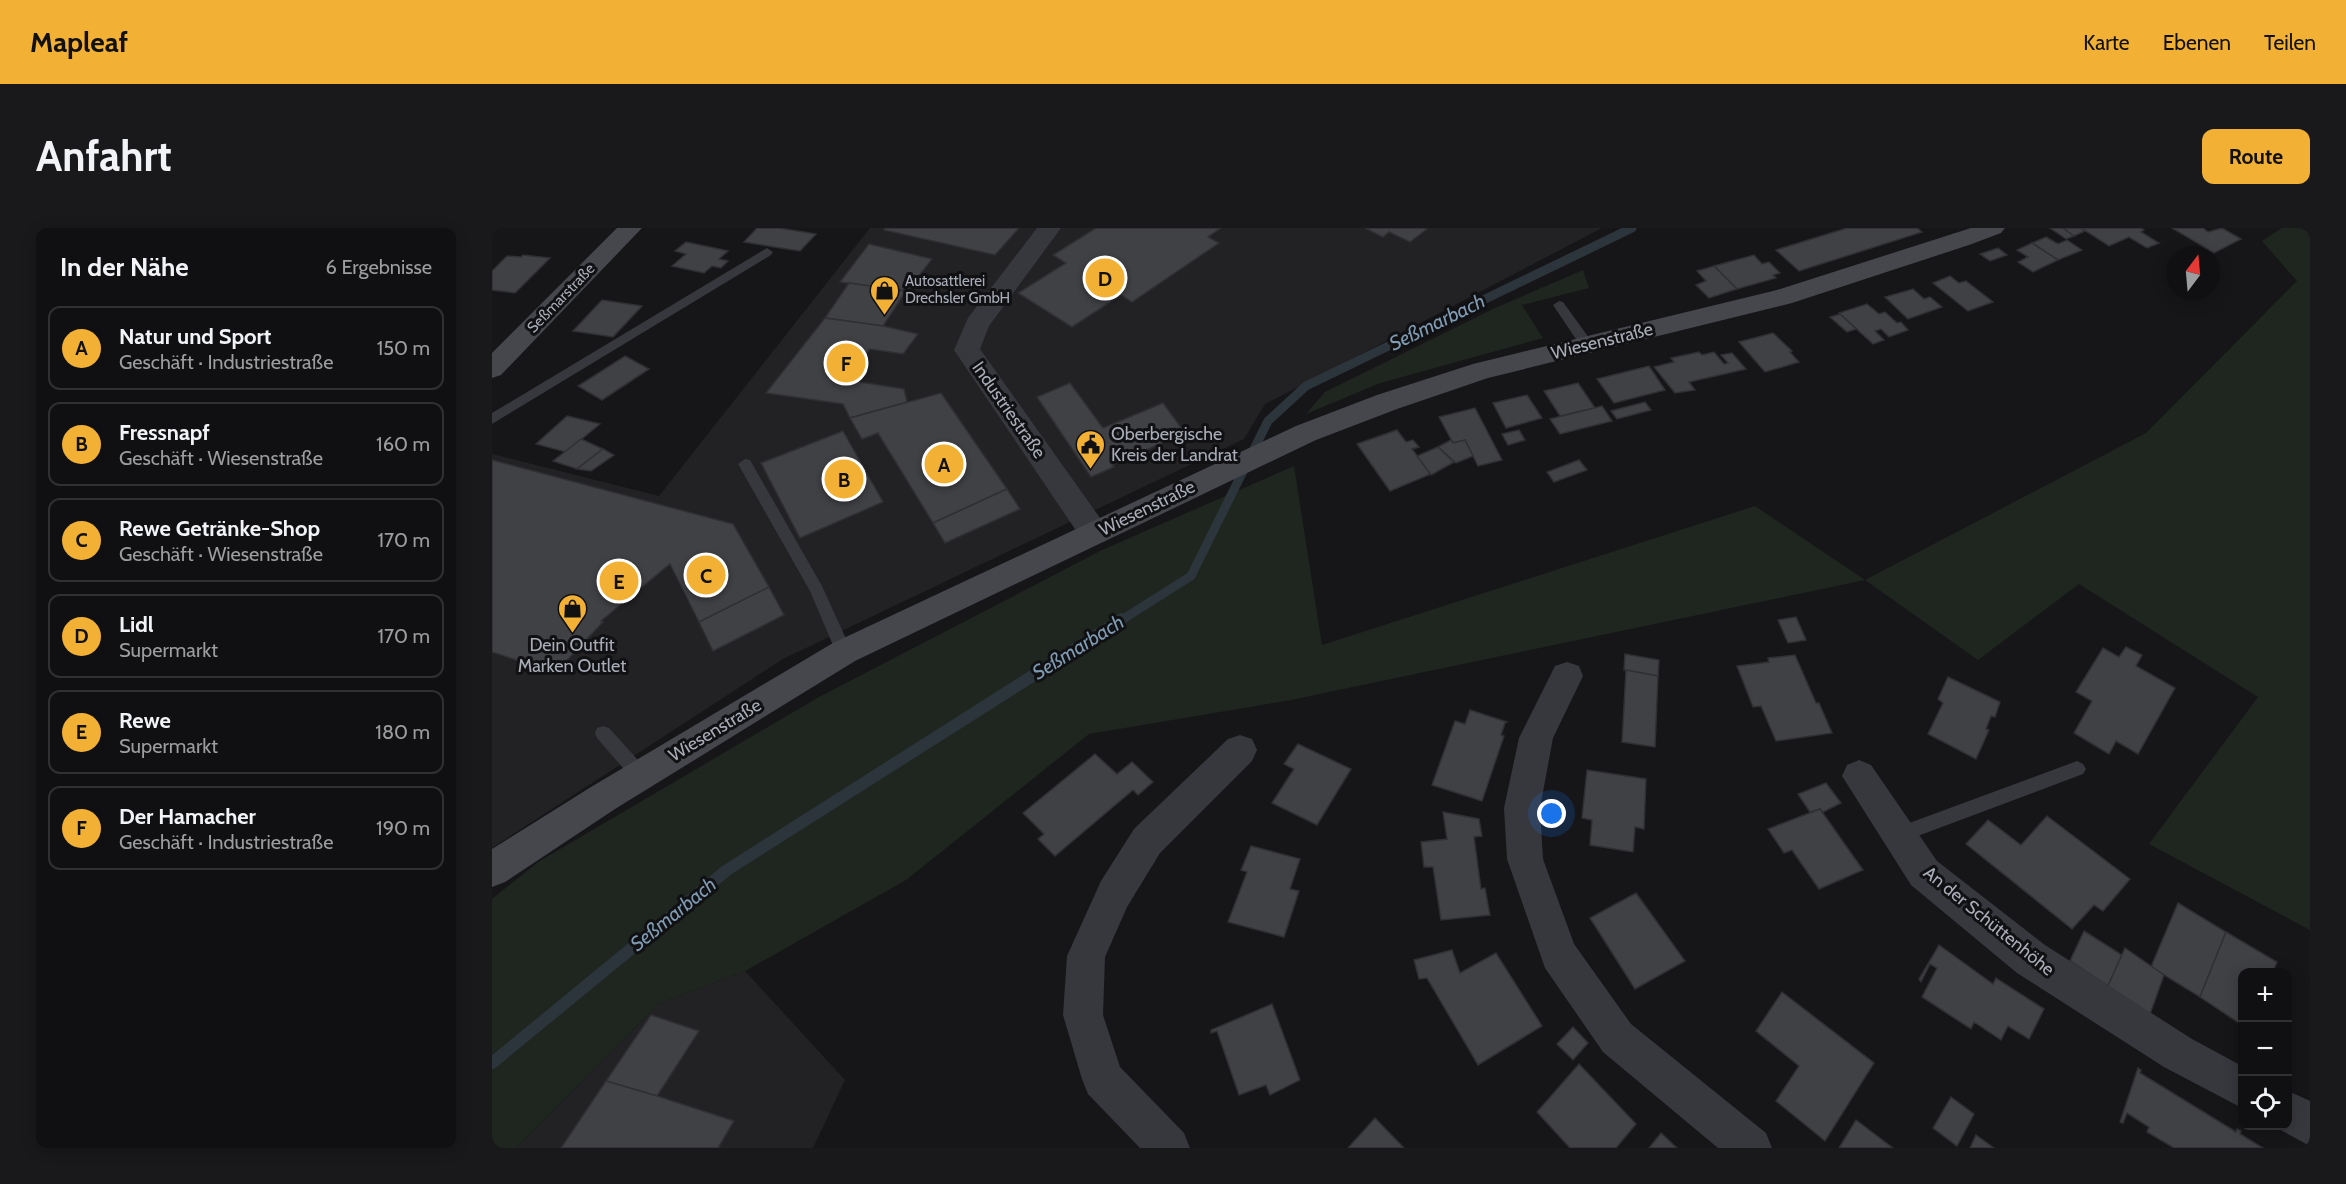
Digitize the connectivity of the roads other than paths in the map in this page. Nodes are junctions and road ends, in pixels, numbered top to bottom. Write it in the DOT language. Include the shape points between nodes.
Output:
graph roads {
  1 [pos="630,228"];
  2 [pos="1049,228"];
  3 [pos="1993,228"];
  4 [pos="767,252"];
  5 [pos="1559,305"];
  6 [pos="1587,345"];
  7 [pos="492,369"];
  8 [pos="492,419"];
  9 [pos="745,464"];
  10 [pos="1094,533"];
  11 [pos="844,652"];
  12 [pos="1567,676"];
  13 [pos="603,732"];
  14 [pos="1240,750"];
  15 [pos="2077,769"];
  16 [pos="641,776"];
  17 [pos="1860,776"];
  18 [pos="1899,835"];
  19 [pos="492,870"];
  20 [pos="2238,1086"];
  21 [pos="2292,1114"];
  22 [pos="2310,1125"];
  23 [pos="1169,1148"];
  24 [pos="1751,1148"];
  1 -- 7 [label="main road, Seßmarstraße"];
  2 -- 10 [label="street, Industriestraße" via="977,324 967,350"];
  3 -- 6 [label="main road, Wiesenstraße" via="1783,297"];
  4 -- 8 [label="lane"];
  5 -- 6 [label="lane"];
  6 -- 10 [label="main road, Wiesenstraße" via="1482,370 1387,402 1306,434"];
  9 -- 11 [label="lane" via="817,590"];
  10 -- 11 [label="main road, Wiesenstraße"];
  11 -- 16 [label="main road, Wiesenstraße"];
  12 -- 24 [label="street" via="1536,738 1522,808 1525,859 1559,955 1617,1038"];
  13 -- 16 [label="lane"];
  14 -- 23 [label="street" via="1147,841 1114,894 1086,956 1083,1015 1103,1079"];
  15 -- 18 [label="lane"];
  16 -- 19 [label="main road, Wiesenstraße"];
  17 -- 18 [label="street, An der Schüttenhöhe"];
  18 -- 20 [label="street, An der Schüttenhöhe" via="1924,873 2031,959 2178,1053"];
  21 -- 22 [label="street"];
}
